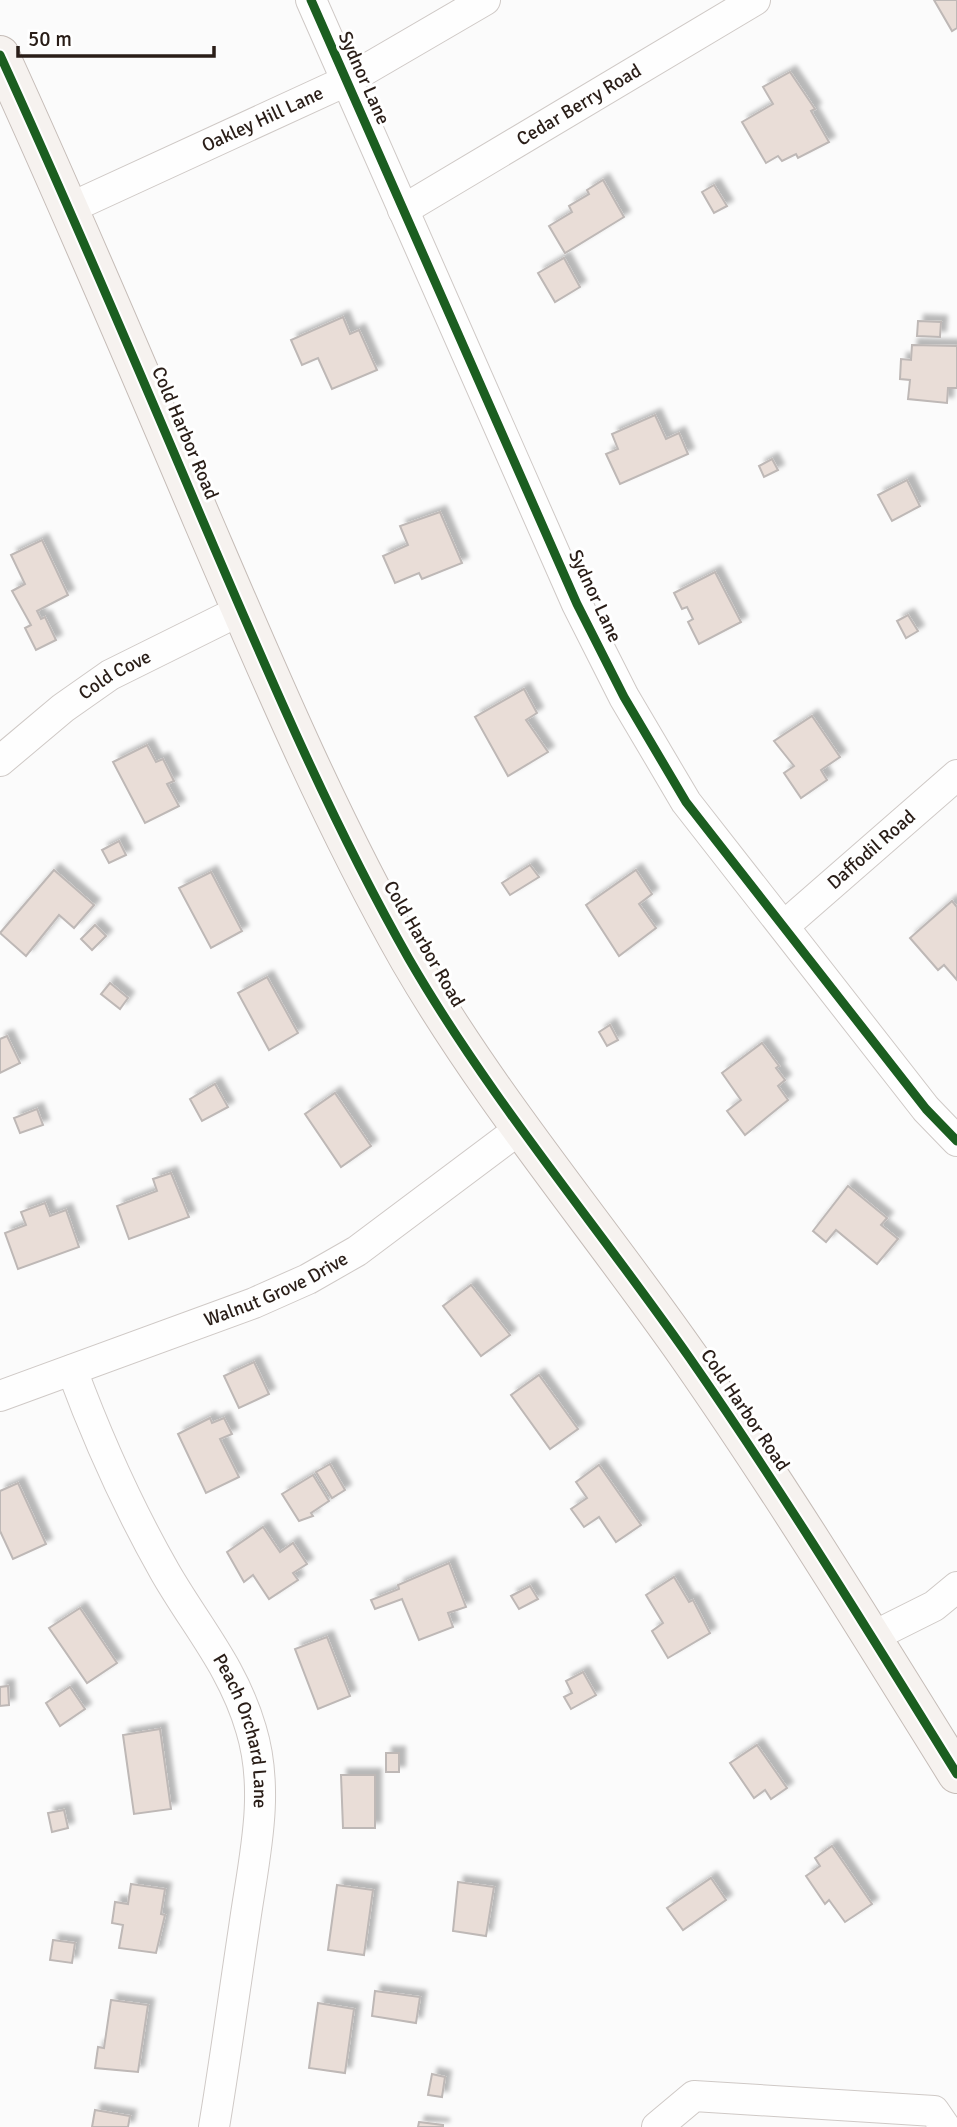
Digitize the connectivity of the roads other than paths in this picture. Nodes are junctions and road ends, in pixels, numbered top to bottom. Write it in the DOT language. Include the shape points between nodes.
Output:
graph roads {
  1 [pos="311,0"];
  2 [pos="485,0"];
  3 [pos="755,0"];
  4 [pos="0,55"];
  5 [pos="346,81"];
  6 [pos="70,208"];
  7 [pos="403,210"];
  8 [pos="241,610"];
  9 [pos="0,761"];
  10 [pos="957,775"];
  11 [pos="784,926"];
  12 [pos="522,1128"];
  13 [pos="957,1141"];
  14 [pos="72,1370"];
  15 [pos="0,1396"];
  16 [pos="957,1587"];
  17 [pos="870,1638"];
  18 [pos="957,1774"];
  19 [pos="214,2127"];
  20 [pos="657,2127"];
  21 [pos="945,2127"];
  1 -- 5 [label="street, Sydnor Lane"];
  2 -- 5 [label="street, Oakley Hill Lane"];
  3 -- 7 [label="street, Cedar Berry Road"];
  4 -- 6 [label="main road, Cold Harbor Road"];
  5 -- 6 [label="street, Oakley Hill Lane"];
  5 -- 7 [label="street, Sydnor Lane"];
  6 -- 8 [label="main road, Cold Harbor Road"];
  7 -- 11 [label="street, Sydnor Lane" via="577,604 624,697 686,802"];
  8 -- 9 [label="street, Cold Cove" via="110,675"];
  8 -- 12 [label="main road, Cold Harbor Road" via="347,839 409,958"];
  10 -- 11 [label="street, Daffodil Road"];
  11 -- 13 [label="street, Sydnor Lane" via="926,1109"];
  12 -- 14 [label="street, Walnut Grove Drive" via="368,1243 307,1279"];
  12 -- 17 [label="main road, Cold Harbor Road" via="689,1358"];
  14 -- 15 [label="street, Walnut Grove Drive"];
  14 -- 19 [label="street, Peach Orchard Lane" via="98,1439 142,1531 177,1593 218,1651 252,1731 262,1799"];
  16 -- 17 [label="street" via="934,1606"];
  17 -- 18 [label="main road, Cold Harbor Road"];
  20 -- 21 [label="street" via="694,2096 933,2111"];
}
